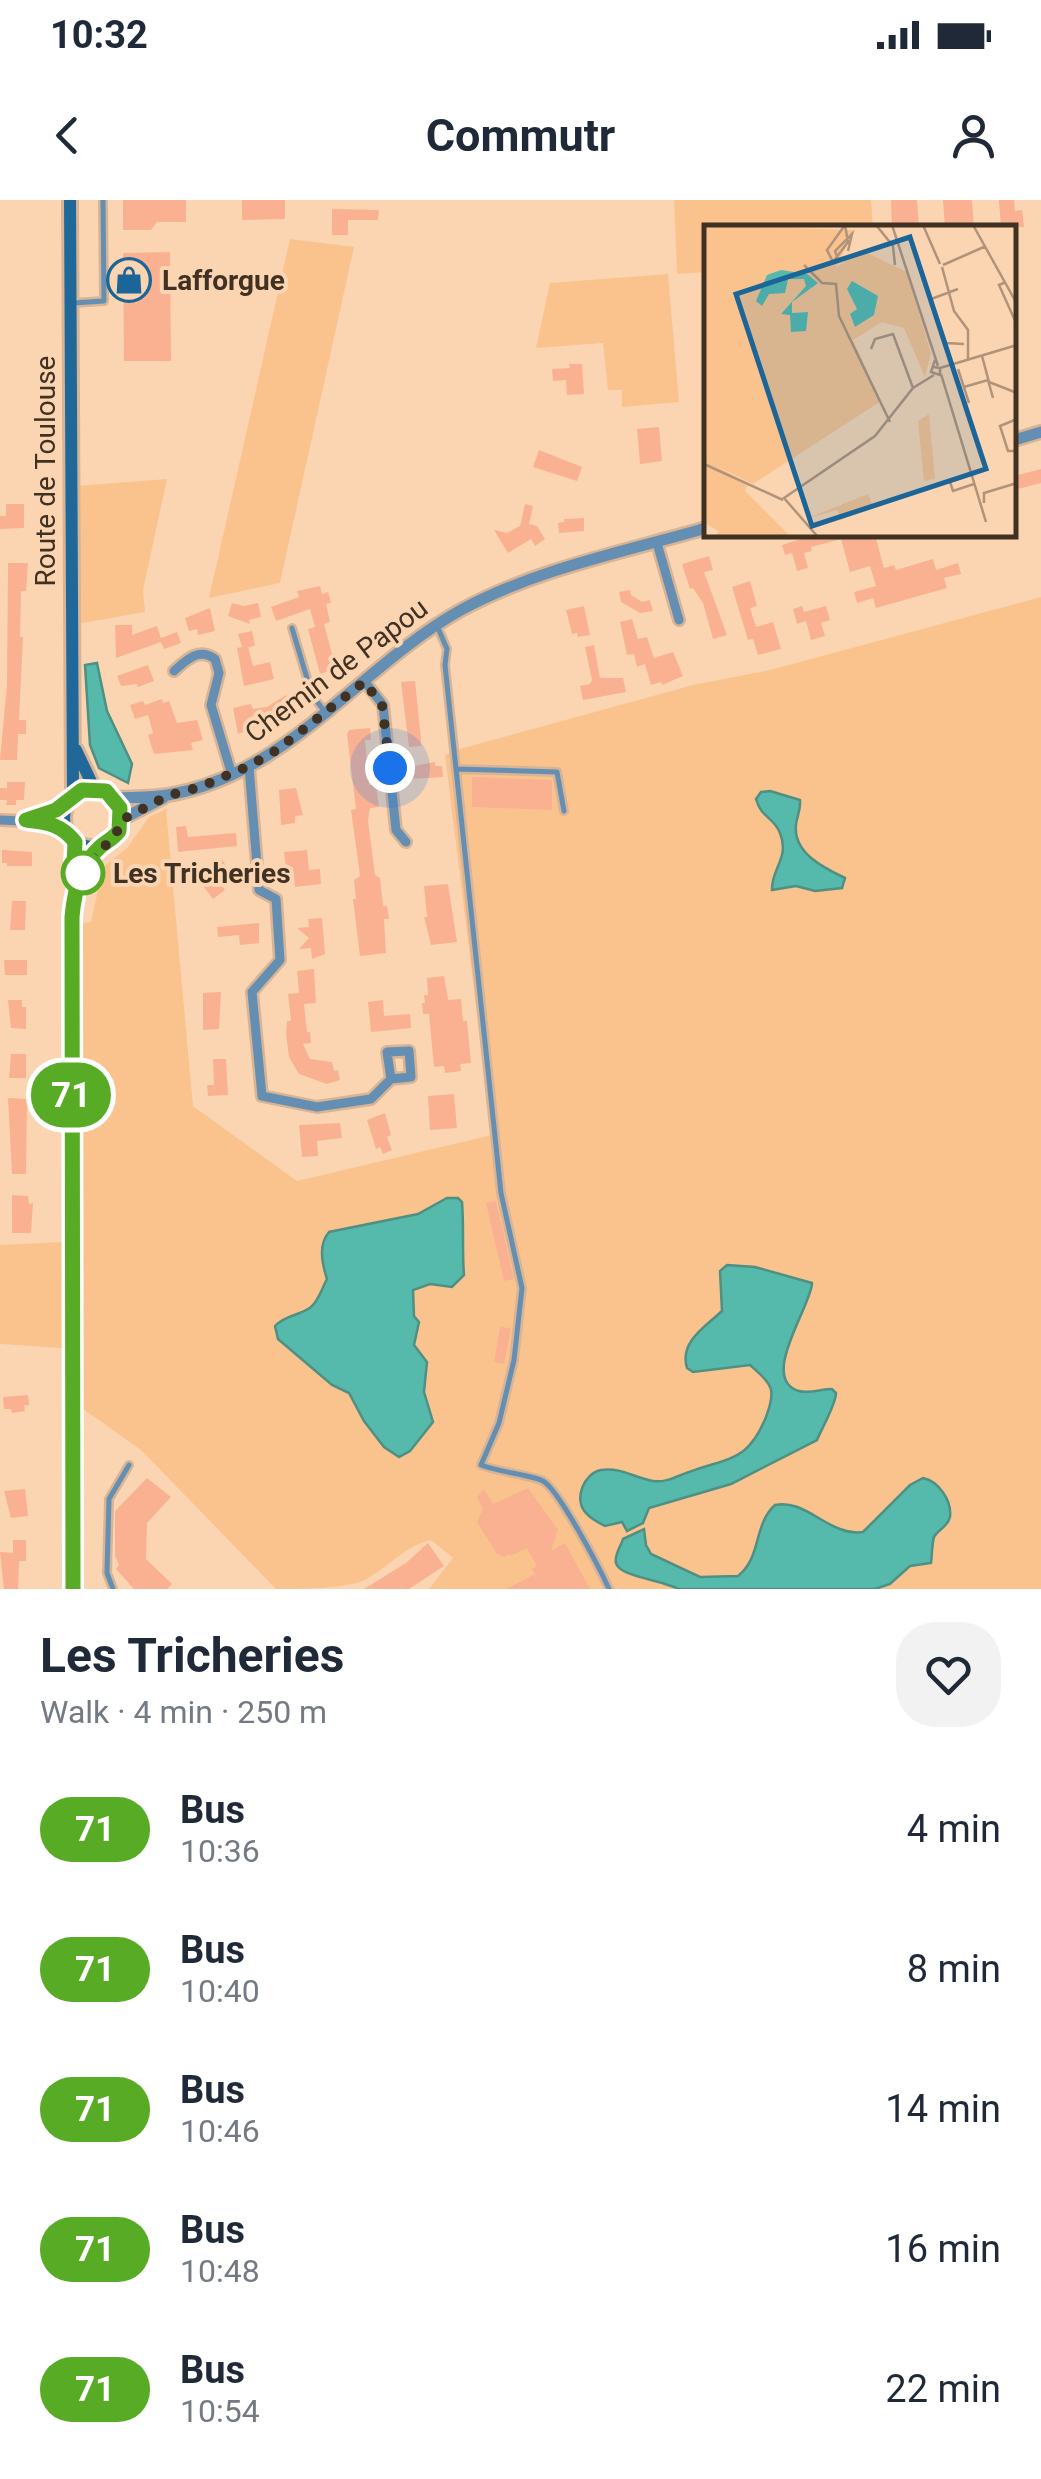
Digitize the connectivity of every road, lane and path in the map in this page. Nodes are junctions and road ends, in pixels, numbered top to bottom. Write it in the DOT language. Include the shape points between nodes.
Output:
graph roads {
  1 [pos="70,200"];
  2 [pos="103,200"];
  3 [pos="70,303"];
  4 [pos="1041,432"];
  5 [pos="1016,439"];
  6 [pos="704,529"];
  7 [pos="657,543"];
  8 [pos="679,620"];
  9 [pos="436,625"];
  10 [pos="292,628"];
  11 [pos="174,671"];
  12 [pos="364,682"];
  13 [pos="326,712"];
  14 [pos="73,743"];
  15 [pos="249,766"];
  16 [pos="456,769"];
  17 [pos="232,775"];
  18 [pos="94,788"];
  19 [pos="167,796"];
  20 [pos="115,798"];
  21 [pos="70,800"];
  22 [pos="564,811"];
  23 [pos="0,820"];
  24 [pos="26,820"];
  25 [pos="122,820"];
  26 [pos="66,830"];
  27 [pos="75,842"];
  28 [pos="406,842"];
  29 [pos="101,846"];
  30 [pos="76,887"];
  31 [pos="391,1079"];
  32 [pos="129,1464"];
  33 [pos="73,1589"];
  34 [pos="113,1589"];
  35 [pos="609,1589"];
  1 -- 3 [label="main road, Route de Toulouse"];
  2 -- 3 [label="lane" via="104,301"];
  3 -- 14 [label="main road, Route de Toulouse"];
  4 -- 5 [label="street"];
  6 -- 7 [label="street, Chemin de Papou"];
  7 -- 8 [label="street"];
  7 -- 9 [label="street, Chemin de Papou" via="539,577"];
  9 -- 12 [label="street, Chemin de Papou"];
  9 -- 16 [label="lane" via="447,649"];
  10 -- 13 [label="lane" via="312,696"];
  11 -- 17 [label="street" via="189,657 215,659 219,672 211,705"];
  12 -- 13 [label="street, Chemin de Papou"];
  12 -- 28 [label="street" via="382,705 396,830"];
  13 -- 15 [label="street, Chemin de Papou"];
  14 -- 18 [label="main road, Route de Toulouse"];
  14 -- 21 [label="main road, Route de Toulouse"];
  15 -- 17 [label="street, Chemin de Papou"];
  15 -- 31 [label="street" via="260,890 276,899 280,960 252,992 262,1096 317,1107 371,1099"];
  16 -- 22 [label="lane" via="557,772"];
  16 -- 35 [label="lane" via="501,1193 522,1288 514,1360 482,1465 542,1480 558,1496"];
  17 -- 19 [label="street, Chemin de Papou"];
  18 -- 20 [label="main road"];
  18 -- 21 [label="main road"];
  19 -- 20 [label="street, Chemin de Papou"];
  19 -- 25 [label="street, Chemin de Papou"];
  20 -- 25 [label="main road"];
  21 -- 24 [label="street"];
  21 -- 26 [label="main road"];
  23 -- 24 [label="street"];
  24 -- 26 [label="street"];
  25 -- 29 [label="main road"];
  26 -- 27 [label="main road"];
  27 -- 29 [label="main road"];
  27 -- 30 [label="main road"];
  29 -- 30 [label="main road"];
  30 -- 33 [label="main road" via="70,1100"];
  32 -- 34 [label="lane" via="110,1499 107,1573"];
}
